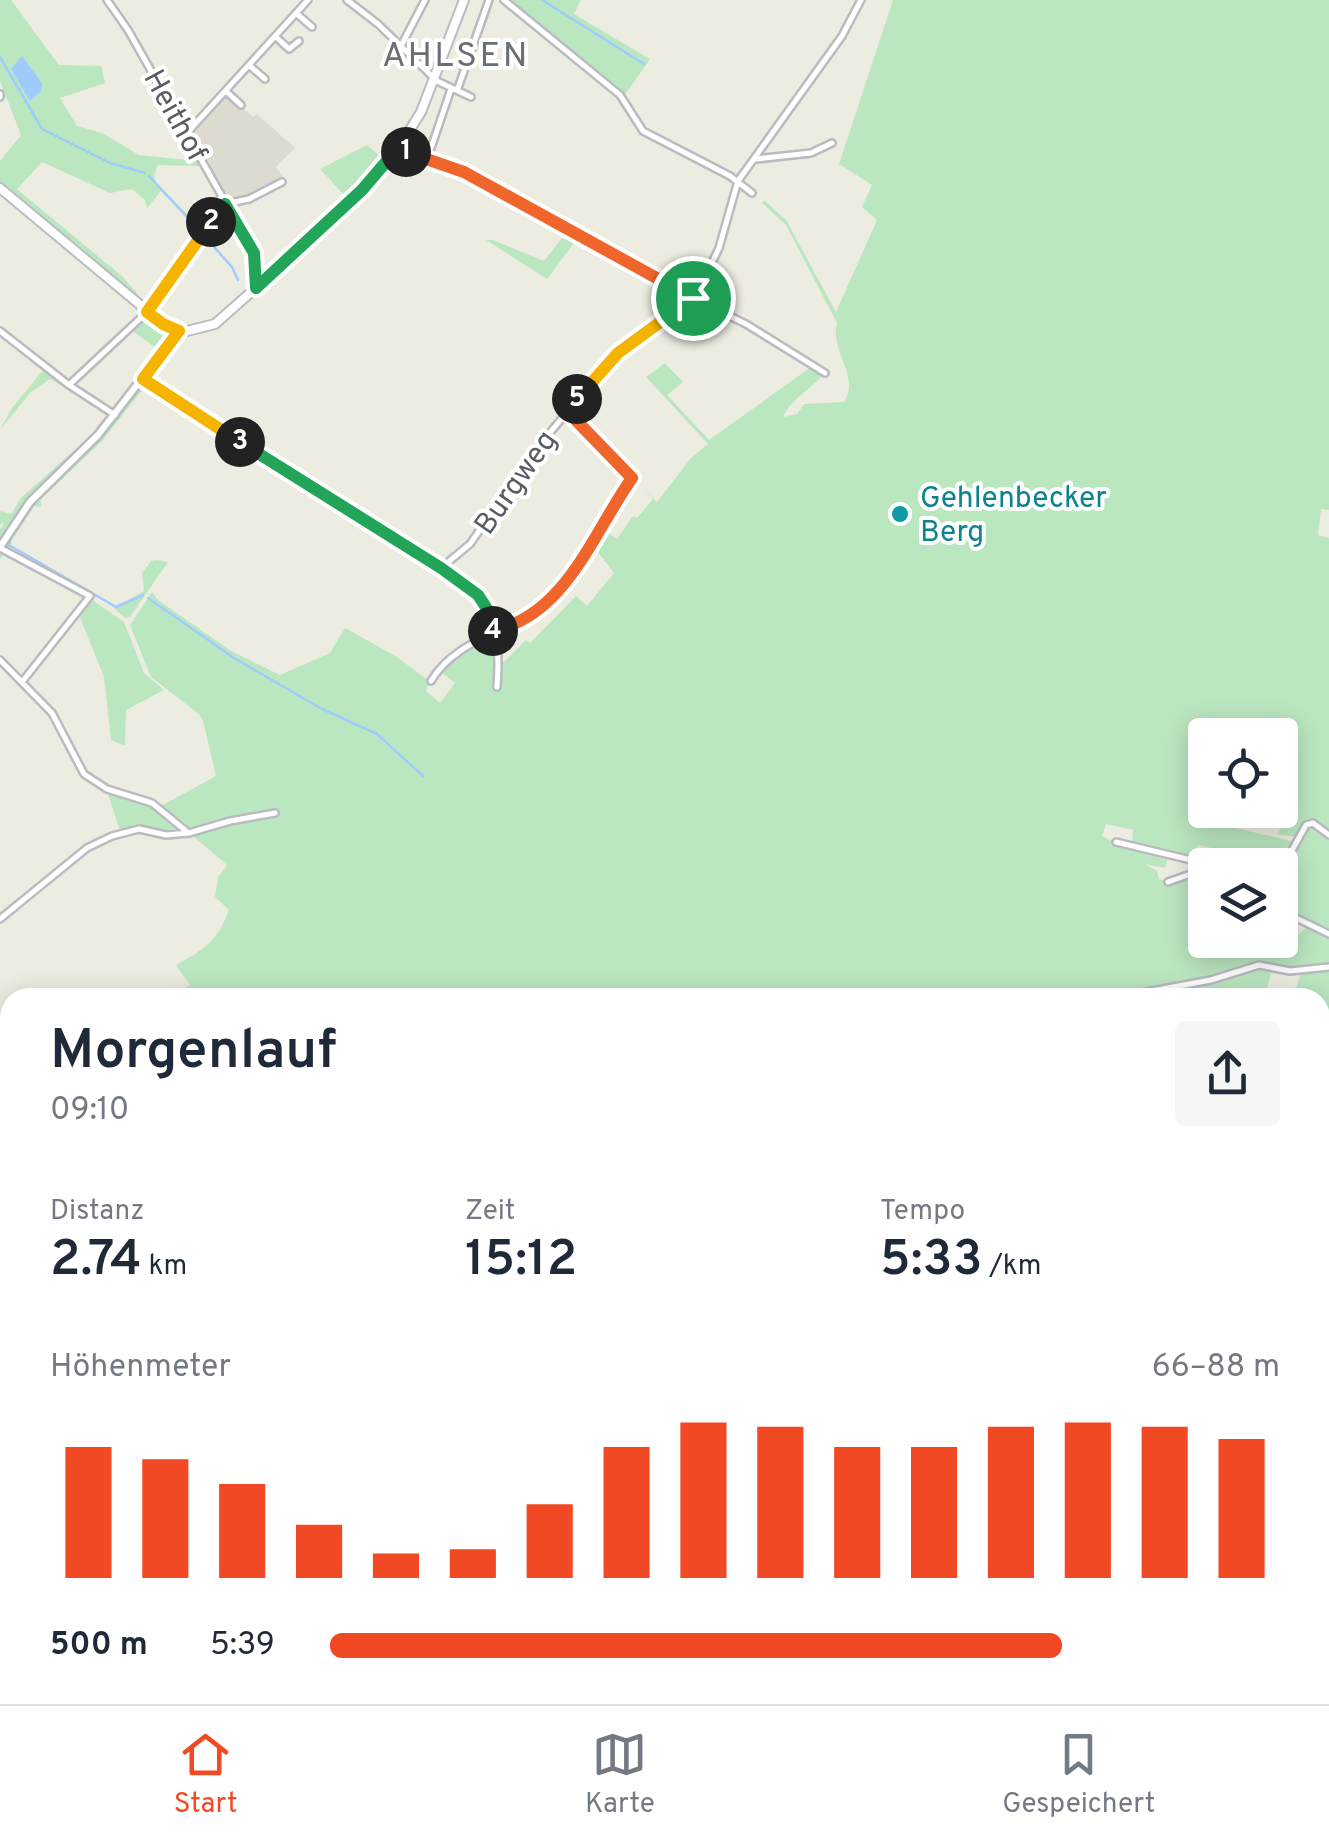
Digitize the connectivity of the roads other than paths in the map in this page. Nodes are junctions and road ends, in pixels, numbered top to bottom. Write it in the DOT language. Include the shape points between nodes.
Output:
graph roads {
  1 [pos="107,0"];
  2 [pos="308,0"];
  3 [pos="347,0"];
  4 [pos="425,0"];
  5 [pos="464,0"];
  6 [pos="490,0"];
  7 [pos="504,0"];
  8 [pos="861,0"];
  9 [pos="358,3"];
  10 [pos="296,13"];
  11 [pos="312,28"];
  12 [pos="276,37"];
  13 [pos="298,41"];
  14 [pos="400,46"];
  15 [pos="250,66"];
  16 [pos="434,78"];
  17 [pos="265,79"];
  18 [pos="455,89"];
  19 [pos="227,92"];
  20 [pos="471,97"];
  21 [pos="241,104"];
  22 [pos="186,134"];
  23 [pos="832,143"];
  24 [pos="398,148"];
  25 [pos="427,160"];
  26 [pos="756,160"];
  27 [pos="738,181"];
  28 [pos="282,182"];
  29 [pos="0,188"];
  30 [pos="752,193"];
  31 [pos="225,204"];
  32 [pos="256,288"];
  33 [pos="693,298"];
  34 [pos="147,312"];
  35 [pos="0,331"];
  36 [pos="179,331"];
  37 [pos="825,373"];
  38 [pos="143,379"];
  39 [pos="69,384"];
  40 [pos="567,411"];
  41 [pos="115,415"];
  42 [pos="0,547"];
  43 [pos="441,568"];
  44 [pos="493,632"];
  45 [pos="0,660"];
  46 [pos="22,682"];
  47 [pos="432,682"];
  48 [pos="496,687"];
  49 [pos="275,814"];
  50 [pos="189,833"];
  51 [pos="1329,835"];
  52 [pos="1116,842"];
  53 [pos="1292,848"];
  54 [pos="1188,859"];
  55 [pos="1188,875"];
  56 [pos="1168,882"];
  57 [pos="0,919"];
  58 [pos="1298,919"];
  59 [pos="1329,934"];
  60 [pos="1329,967"];
  61 [pos="1168,988"];
  1 -- 22 [label="street, Heithof"];
  2 -- 10 [label="street"];
  3 -- 9 [label="street"];
  4 -- 14 [label="street"];
  5 -- 16 [label="main road"];
  6 -- 18 [label="street"];
  7 -- 27 [label="street" via="620,95 644,132"];
  8 -- 26 [label="street, Burgweg"];
  9 -- 14 [label="street"];
  10 -- 11 [label="street"];
  10 -- 12 [label="street"];
  12 -- 13 [label="street" via="290,49"];
  12 -- 15 [label="street"];
  14 -- 16 [label="street"];
  15 -- 17 [label="street"];
  15 -- 19 [label="street"];
  16 -- 18 [label="street"];
  16 -- 24 [label="main road"];
  18 -- 20 [label="street"];
  18 -- 25 [label="street"];
  19 -- 21 [label="street"];
  19 -- 22 [label="street"];
  22 -- 31 [label="street, Heithof"];
  23 -- 26 [label="street"];
  24 -- 25 [label="street"];
  24 -- 32 [label="main road"];
  25 -- 33 [label="street" via="464,172"];
  26 -- 27 [label="street, Burgweg"];
  27 -- 30 [label="street"];
  27 -- 33 [label="street, Burgweg" via="719,248"];
  28 -- 31 [label="street"];
  29 -- 34 [label="main road"];
  31 -- 32 [label="street, Heithof" via="254,253"];
  31 -- 34 [label="street"];
  32 -- 36 [label="main road" via="210,327"];
  33 -- 37 [label="street"];
  33 -- 40 [label="street, Burgweg" via="612,358"];
  34 -- 36 [label="main road"];
  34 -- 39 [label="street"];
  35 -- 39 [label="street"];
  36 -- 38 [label="street"];
  38 -- 41 [label="street"];
  38 -- 43 [label="street"];
  39 -- 41 [label="street"];
  40 -- 43 [label="street, Burgweg" via="470,544"];
  40 -- 44 [label="street" via="632,478 592,546 548,602"];
  41 -- 42 [label="street" via="30,502"];
  42 -- 46 [label="street" via="90,596"];
  43 -- 44 [label="street" via="486,604"];
  44 -- 47 [label="street" via="442,666"];
  44 -- 48 [label="street"];
  45 -- 46 [label="street"];
  46 -- 50 [label="street" via="52,713 84,774 152,803"];
  49 -- 50 [label="street"];
  50 -- 57 [label="street" via="140,830 96,843"];
  51 -- 53 [label="street" via="1310,823"];
  52 -- 54 [label="street"];
  55 -- 56 [label="street"];
  58 -- 59 [label="street"];
  60 -- 61 [label="street" via="1259,966"];
}
